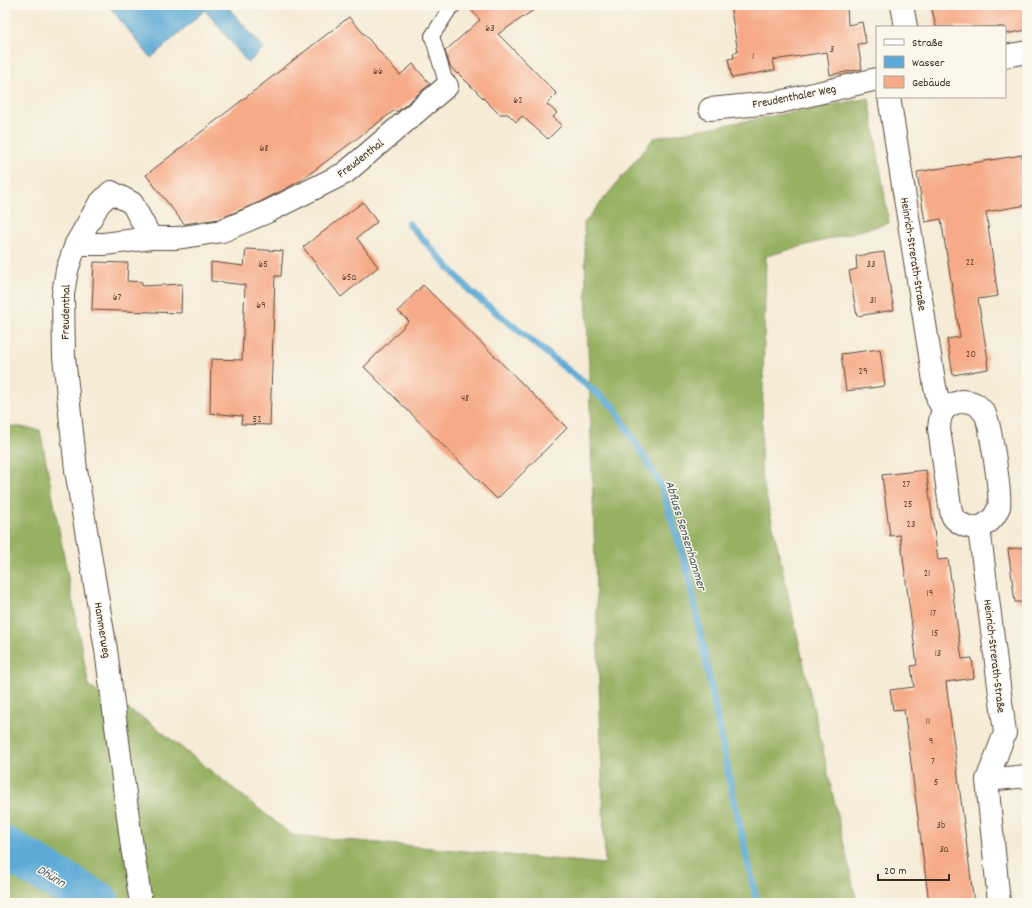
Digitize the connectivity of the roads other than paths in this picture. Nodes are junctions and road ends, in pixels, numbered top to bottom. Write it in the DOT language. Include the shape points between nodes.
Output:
graph roads {
  1 [pos="454,5"];
  2 [pos="902,5"];
  3 [pos="906,26"];
  4 [pos="1027,52"];
  5 [pos="1006,56"];
  6 [pos="876,80"];
  7 [pos="447,86"];
  8 [pos="889,98"];
  9 [pos="710,109"];
  10 [pos="151,238"];
  11 [pos="76,244"];
  12 [pos="64,357"];
  13 [pos="944,410"];
  14 [pos="978,528"];
  15 [pos="1027,776"];
  16 [pos="987,780"];
  17 [pos="141,903"];
  18 [pos="999,903"];
  1 -- 7 [label="lane, Freudenthal" via="432,36"];
  2 -- 3 [label="street"];
  4 -- 5 [label="street"];
  6 -- 9 [label="street, Freudenthaler Weg" via="780,102"];
  7 -- 10 [label="street, Freudenthal" via="345,173 267,212 222,231 177,238"];
  8 -- 13 [label="street, Heinrich-Strerath-Straße" via="935,387"];
  10 -- 11 [label="street, Freudenthal" via="104,244"];
  10 -- 11 [label="street, Freudenthal" via="132,203 111,192 99,204"];
  11 -- 12 [label="street, Freudenthal" via="67,270 63,294"];
  12 -- 17 [label="street, Hammerweg" via="76,470 106,650"];
  13 -- 14 [label="street" via="939,429 953,517 961,524"];
  13 -- 14 [label="street" via="951,404 973,402 986,415 1000,506 988,524"];
  14 -- 16 [label="street, Heinrich-Strerath-Straße" via="1005,733"];
  15 -- 16 [label="street"];
  16 -- 18 [label="street, Heinrich-Strerath-Straße"];
}
